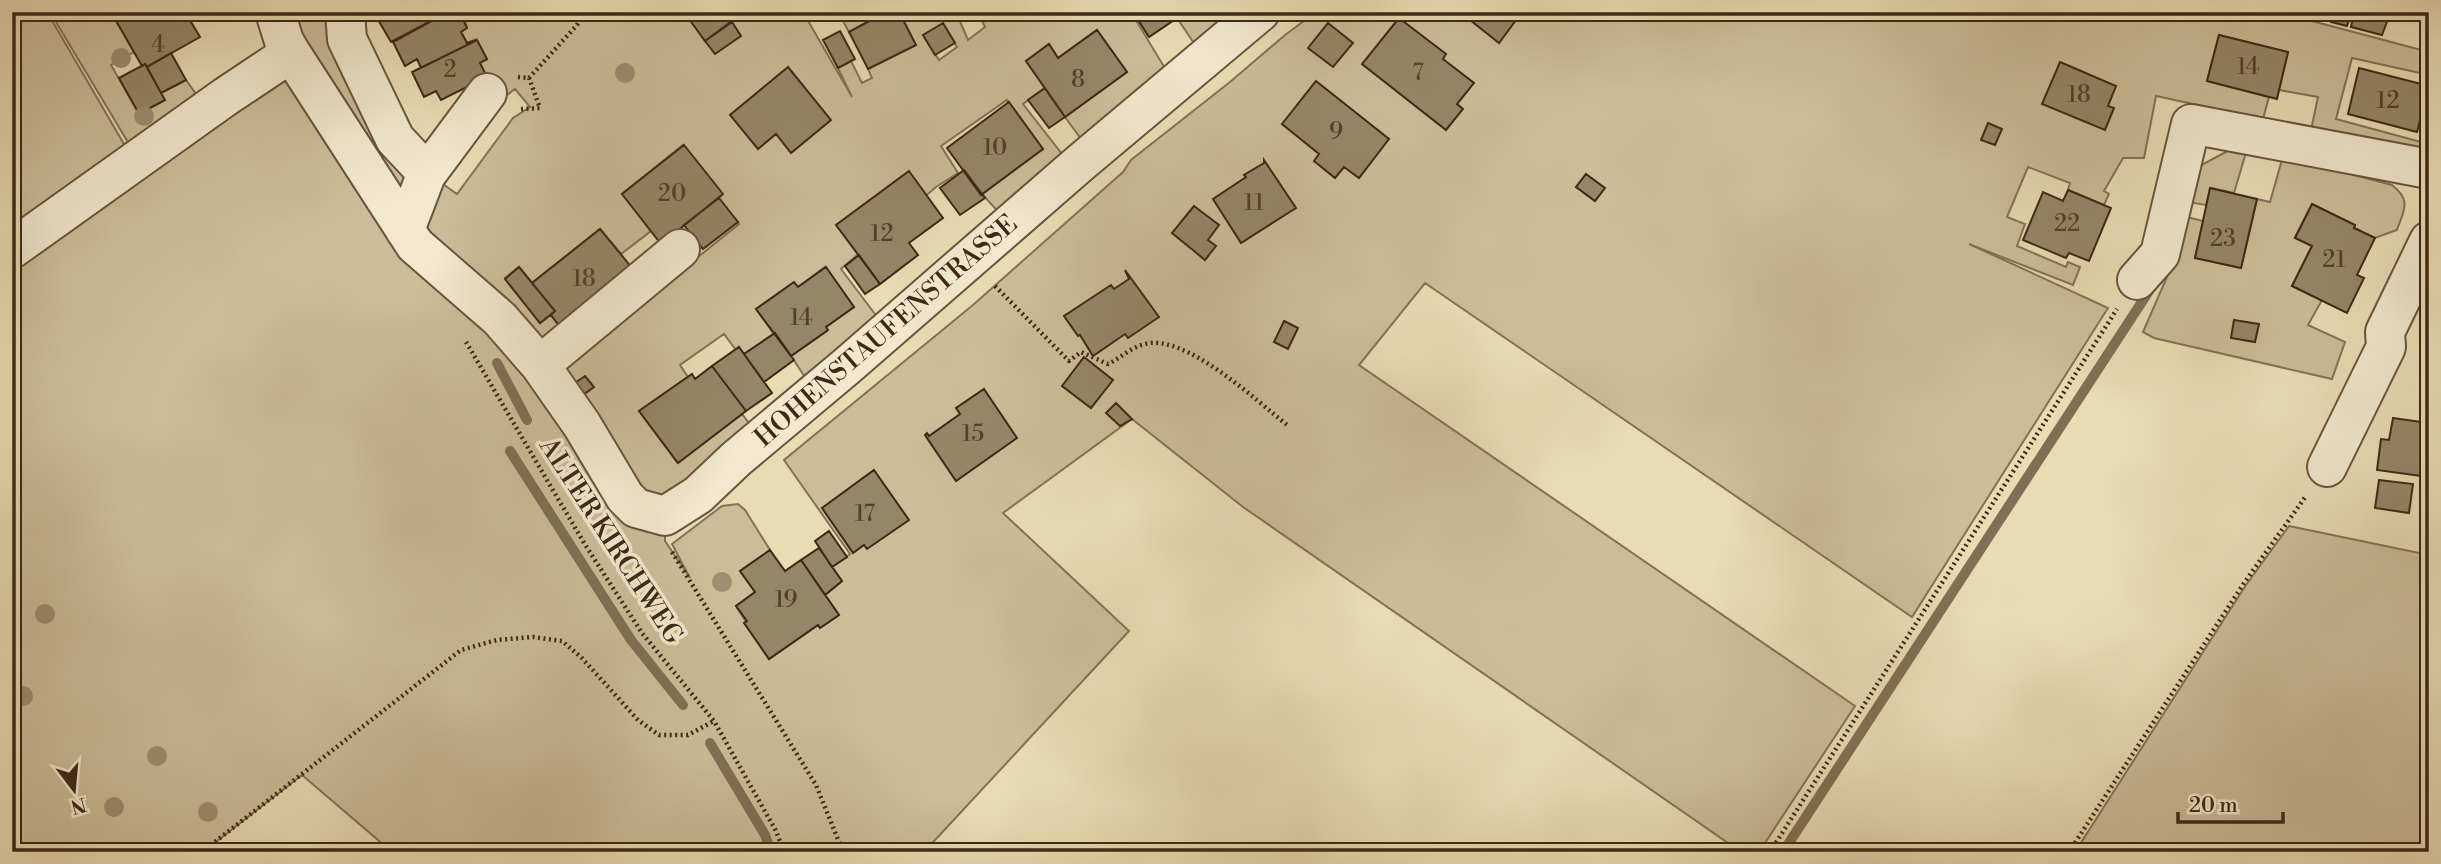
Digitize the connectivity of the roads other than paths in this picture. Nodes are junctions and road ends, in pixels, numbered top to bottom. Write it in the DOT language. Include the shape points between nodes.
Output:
graph roads {
  1 [pos="275,12"];
  2 [pos="345,12"];
  3 [pos="1260,12"];
  4 [pos="291,53"];
  5 [pos="499,105"];
  6 [pos="2429,169"];
  7 [pos="426,175"];
  8 [pos="405,230"];
  9 [pos="2429,241"];
  10 [pos="680,249"];
  11 [pos="12,250"];
  12 [pos="2149,267"];
  13 [pos="540,365"];
  14 [pos="2327,467"];
  1 -- 4 [label="street"];
  2 -- 7 [label="street" via="347,39 355,59 396,139"];
  3 -- 13 [label="street, HOHENSTAUFENSTRASSE" via="698,495 665,516 636,508 625,497"];
  4 -- 8 [label="street"];
  4 -- 11 [label="street"];
  5 -- 7 [label="street"];
  6 -- 12 [label="street" via="2190,124"];
  7 -- 8 [label="street"];
  8 -- 13 [label="street" via="415,245 500,319"];
  9 -- 14 [label="street" via="2385,332 2386,348"];
  10 -- 13 [label="street"];
}
